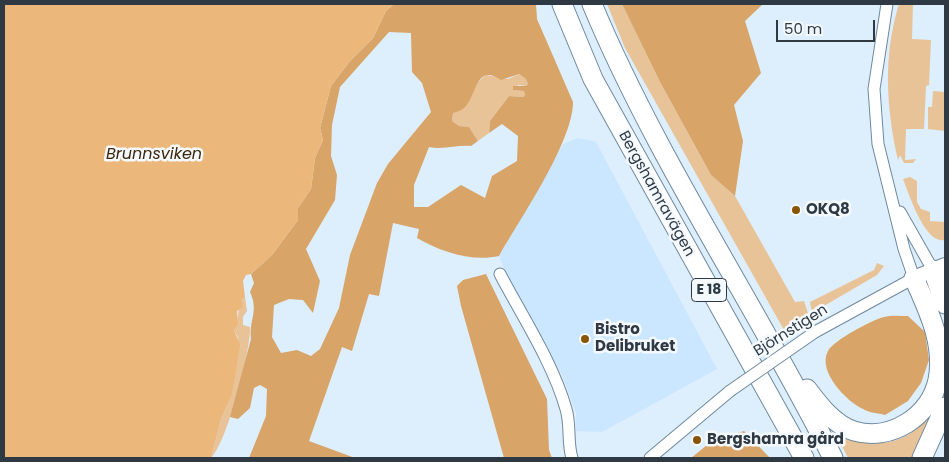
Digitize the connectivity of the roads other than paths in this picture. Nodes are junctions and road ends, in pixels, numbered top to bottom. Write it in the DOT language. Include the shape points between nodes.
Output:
graph roads {
  1 [pos="562,4"];
  2 [pos="592,4"];
  3 [pos="887,4"];
  4 [pos="893,200"];
  5 [pos="939,267"];
  6 [pos="500,274"];
  7 [pos="914,278"];
  8 [pos="945,304"];
  9 [pos="776,350"];
  10 [pos="775,406"];
  11 [pos="945,407"];
  12 [pos="666,444"];
  13 [pos="572,458"];
  14 [pos="650,458"];
  15 [pos="663,458"];
  16 [pos="796,458"];
  17 [pos="804,458"];
  18 [pos="833,458"];
  19 [pos="922,458"];
  1 -- 10 [label="highway, Bergshamravägen / E 18" via="593,79"];
  2 -- 9 [label="highway, Bergshamravägen / E 18" via="648,123"];
  3 -- 4 [label="street" via="874,89 878,144"];
  4 -- 5 [label="street"];
  4 -- 7 [label="street"];
  5 -- 7 [label="street, Björnstigen"];
  5 -- 8 [label="highway"];
  6 -- 13 [label="street" via="567,410"];
  7 -- 9 [label="highway" via="936,330 938,380 928,404 899,428 876,435 854,431 838,423 821,407"];
  7 -- 12 [label="street, Björnstigen, bridge" via="815,332 730,391"];
  9 -- 18 [label="highway, Bergshamravägen / E 18"];
  10 -- 16 [label="highway"];
  10 -- 17 [label="highway, Bergshamravägen / E 18"];
  11 -- 19 [label="highway"];
  12 -- 14 [label="street, Björnstigen"];
  12 -- 15 [label="street"];
}
